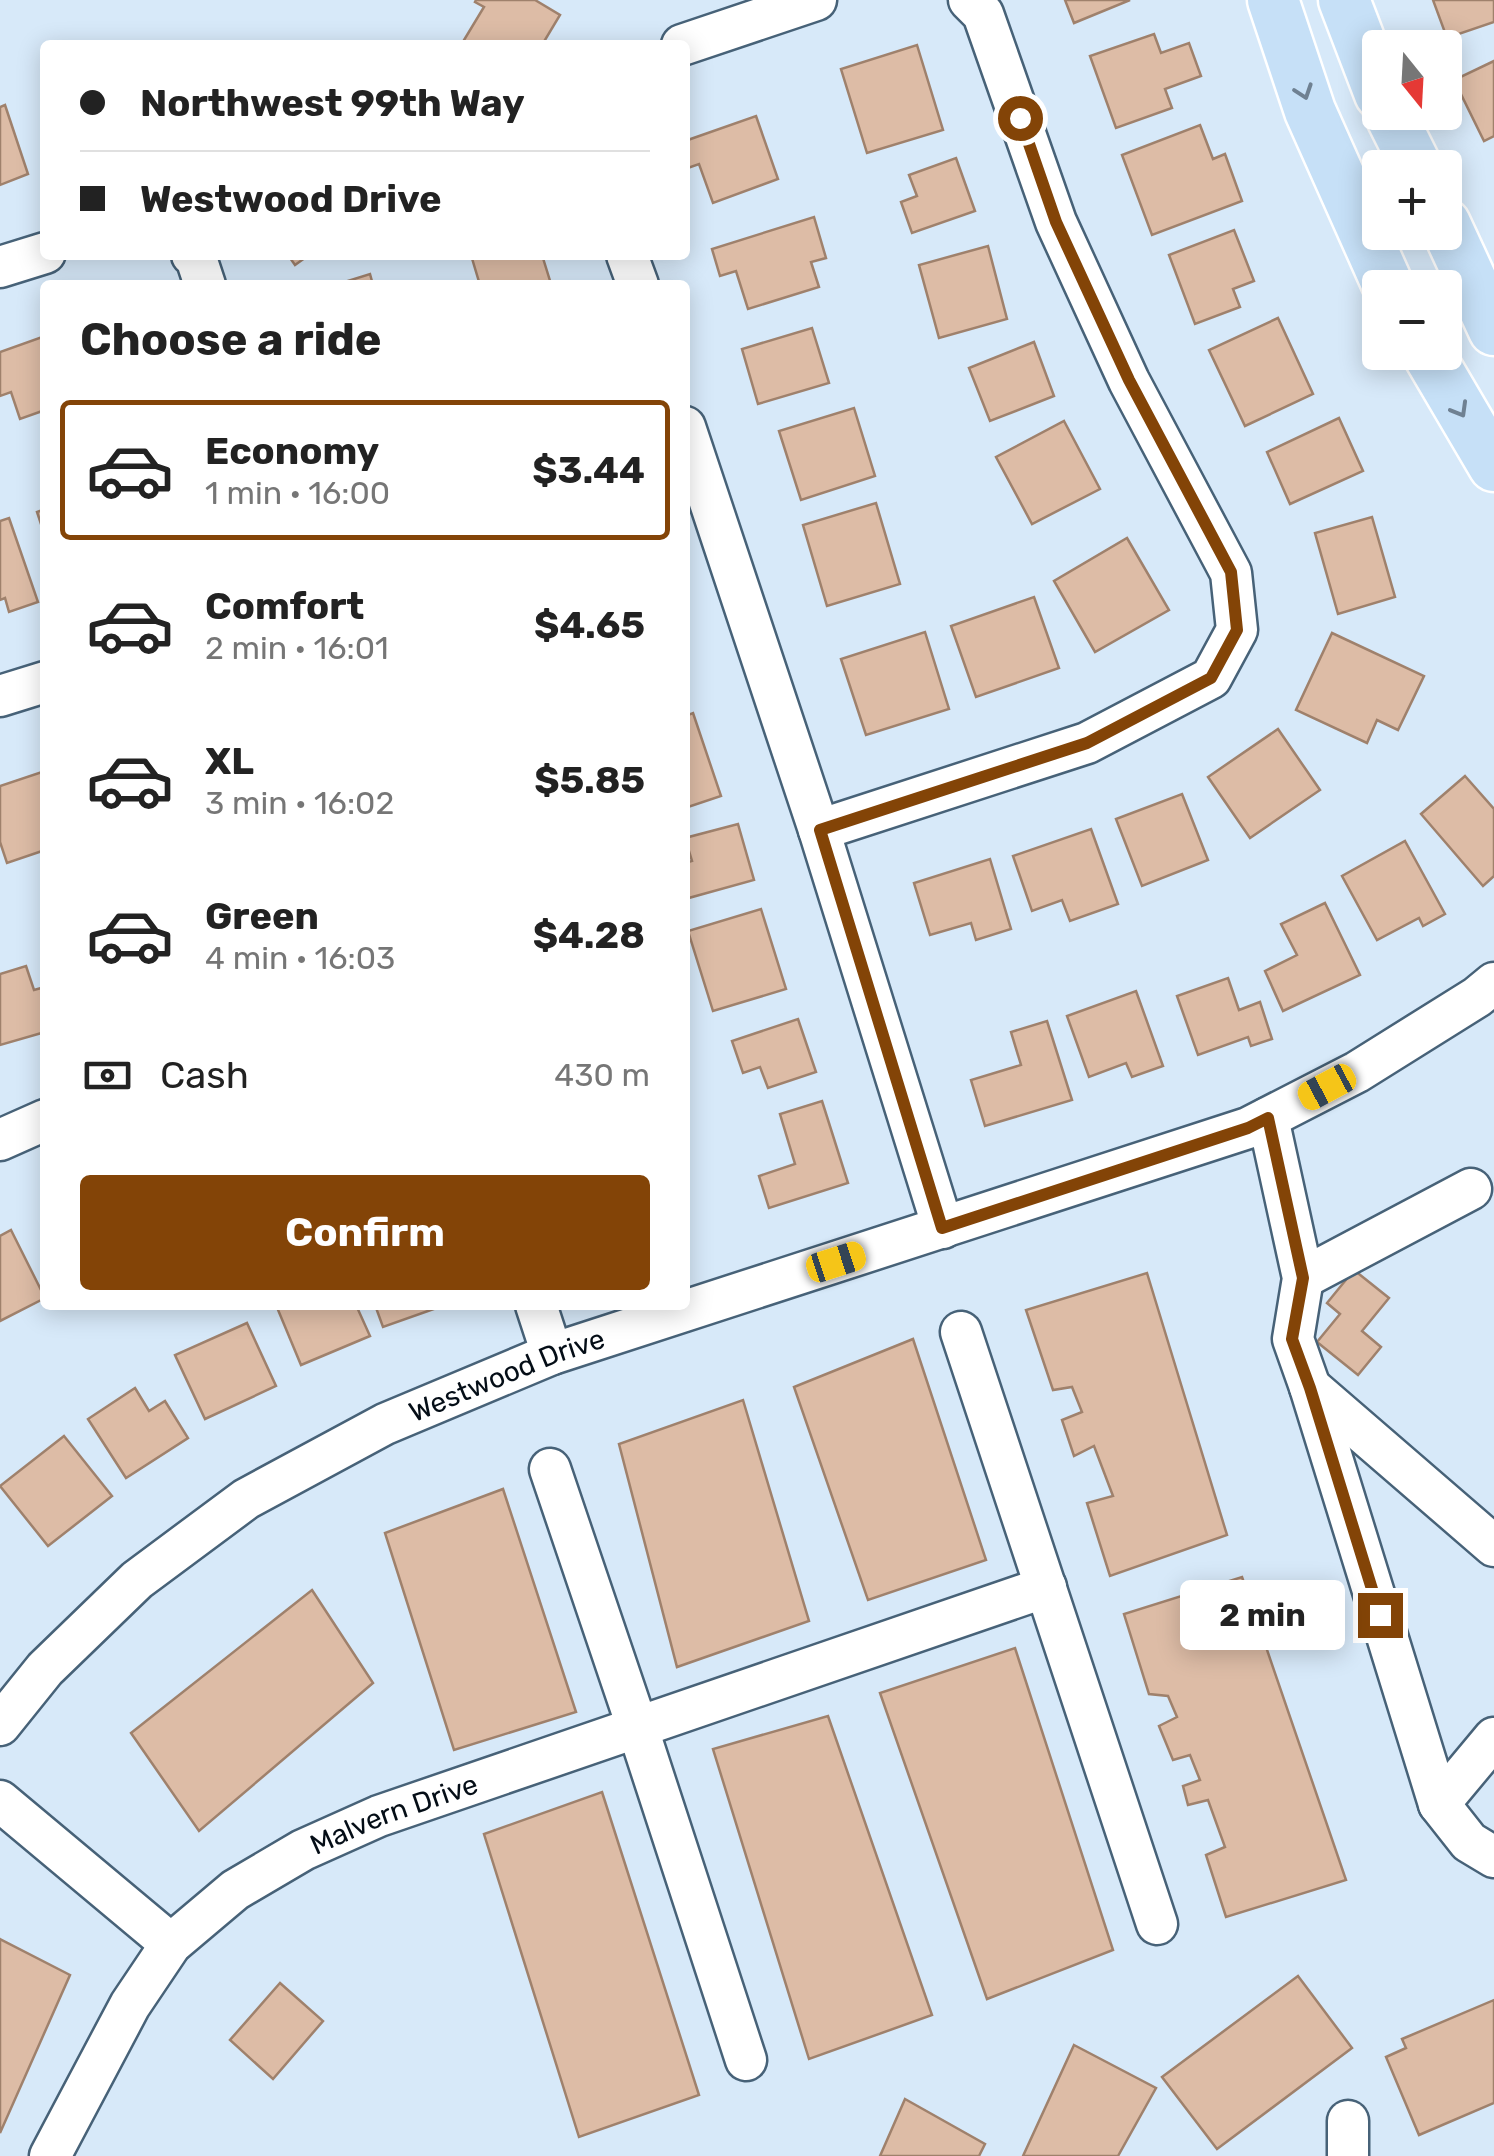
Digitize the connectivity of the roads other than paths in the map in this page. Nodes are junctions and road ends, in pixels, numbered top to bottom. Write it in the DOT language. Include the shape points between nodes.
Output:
graph roads {
  1 [pos="816,0"];
  2 [pos="969,0"];
  3 [pos="1273,0"];
  4 [pos="1344,0"];
  5 [pos="690,42"];
  6 [pos="1362,47"];
  7 [pos="1457,250"];
  8 [pos="40,255"];
  9 [pos="0,267"];
  10 [pos="1381,270"];
  11 [pos="1494,330"];
  12 [pos="1438,370"];
  13 [pos="690,442"];
  14 [pos="1494,466"];
  15 [pos="40,684"];
  16 [pos="0,696"];
  17 [pos="820,830"];
  18 [pos="1488,1000"];
  19 [pos="1268,1118"];
  20 [pos="40,1122"];
  21 [pos="0,1140"];
  22 [pos="1471,1189"];
  23 [pos="942,1228"];
  24 [pos="1303,1278"];
  25 [pos="690,1309"];
  26 [pos="538,1310"];
  27 [pos="688,1310"];
  28 [pos="962,1332"];
  29 [pos="552,1354"];
  30 [pos="1310,1388"];
  31 [pos="550,1469"];
  32 [pos="1494,1546"];
  33 [pos="1046,1588"];
  34 [pos="0,1726"];
  35 [pos="637,1726"];
  36 [pos="1494,1738"];
  37 [pos="0,1801"];
  38 [pos="1439,1804"];
  39 [pos="1494,1857"];
  40 [pos="1157,1924"];
  41 [pos="170,1944"];
  42 [pos="746,2060"];
  43 [pos="50,2156"];
  1 -- 5 [label="street"];
  2 -- 17 [label="street" via="983,14 1072,257 1231,572 1237,630 1211,678 1087,743"];
  3 -- 10 [label="main road, one-way" via="1310,111"];
  4 -- 6 [label="main road"];
  7 -- 11 [label="main road"];
  8 -- 9 [label="street"];
  12 -- 14 [label="main road, one-way"];
  13 -- 17 [label="street"];
  15 -- 16 [label="street"];
  17 -- 23 [label="street"];
  18 -- 19 [label="street, Westwood Drive"];
  19 -- 23 [label="street, Westwood Drive"];
  19 -- 24 [label="street"];
  20 -- 21 [label="street"];
  22 -- 24 [label="street"];
  23 -- 25 [label="street, Westwood Drive"];
  24 -- 30 [label="street" via="1292,1339"];
  26 -- 29 [label="street"];
  27 -- 29 [label="street, Westwood Drive"];
  28 -- 33 [label="street"];
  29 -- 34 [label="street, Westwood Drive" via="385,1424 246,1499 137,1580 45,1670"];
  30 -- 32 [label="street"];
  30 -- 38 [label="street"];
  31 -- 35 [label="street"];
  33 -- 35 [label="street, Malvern Drive"];
  33 -- 40 [label="street"];
  35 -- 41 [label="street, Malvern Drive" via="379,1816 302,1850 234,1890"];
  35 -- 42 [label="street"];
  36 -- 38 [label="street"];
  37 -- 41 [label="street"];
  38 -- 39 [label="street" via="1469,1842"];
  41 -- 43 [label="street, Malvern Drive"];
}
